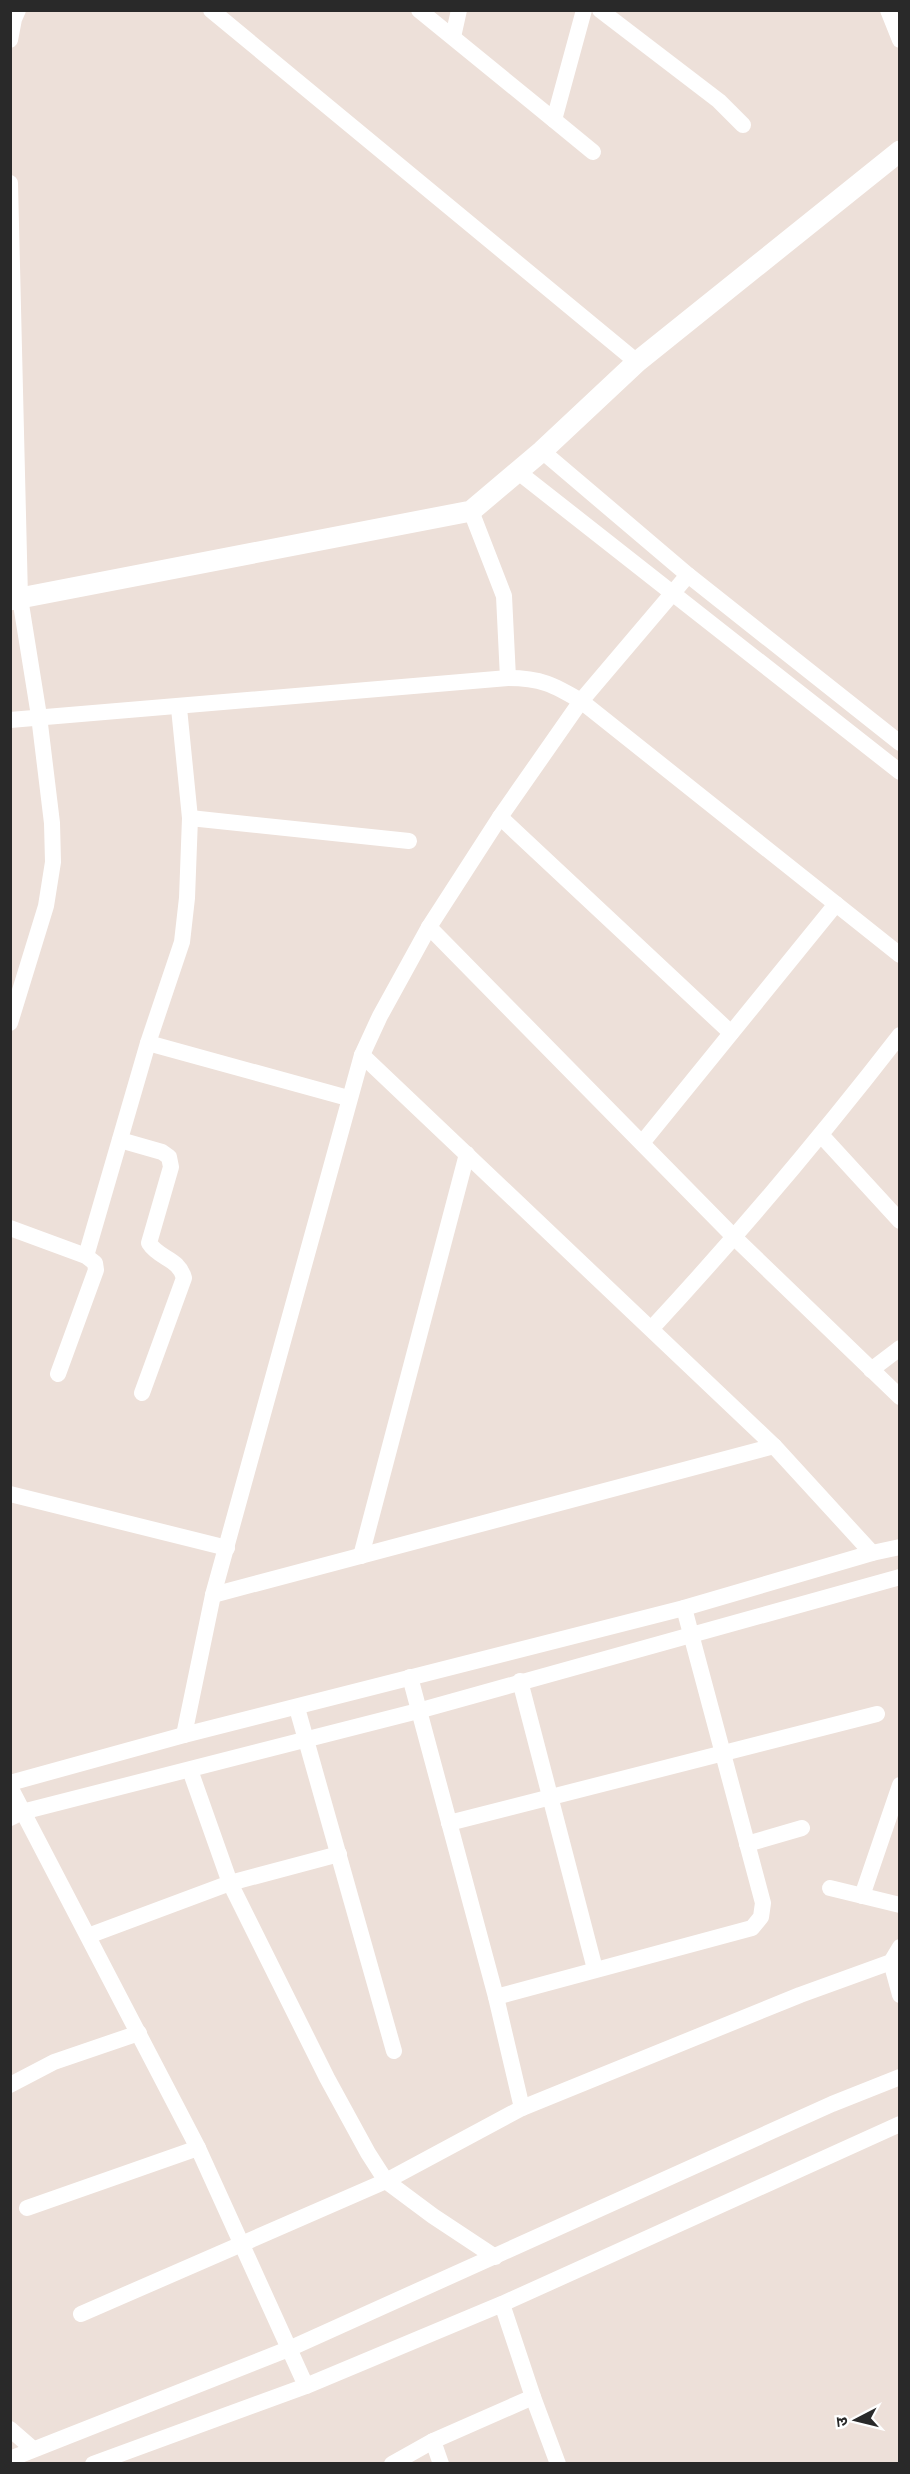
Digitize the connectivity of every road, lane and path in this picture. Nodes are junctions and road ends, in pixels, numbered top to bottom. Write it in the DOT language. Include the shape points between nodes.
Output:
graph roads {
  1 [pos="18,10"];
  2 [pos="211,10"];
  3 [pos="419,10"];
  4 [pos="459,10"];
  5 [pos="584,10"];
  6 [pos="600,10"];
  7 [pos="888,10"];
  8 [pos="453,37"];
  9 [pos="10,40"];
  10 [pos="900,40"];
  11 [pos="554,120"];
  12 [pos="743,125"];
  13 [pos="900,151"];
  14 [pos="593,152"];
  15 [pos="10,183"];
  16 [pos="11,225"];
  17 [pos="638,362"];
  18 [pos="542,451"];
  19 [pos="517,471"];
  20 [pos="471,511"];
  21 [pos="688,575"];
  22 [pos="672,593"];
  23 [pos="15,599"];
  24 [pos="508,678"];
  25 [pos="581,701"];
  26 [pos="179,708"];
  27 [pos="39,716"];
  28 [pos="10,720"];
  29 [pos="900,743"];
  30 [pos="900,772"];
  31 [pos="500,817"];
  32 [pos="190,818"];
  33 [pos="409,841"];
  34 [pos="836,904"];
  35 [pos="429,927"];
  36 [pos="900,955"];
  37 [pos="10,1023"];
  38 [pos="731,1034"];
  39 [pos="900,1035"];
  40 [pos="148,1043"];
  41 [pos="362,1055"];
  42 [pos="348,1098"];
  43 [pos="822,1136"];
  44 [pos="120,1140"];
  45 [pos="642,1143"];
  46 [pos="467,1154"];
  47 [pos="900,1221"];
  48 [pos="10,1228"];
  49 [pos="735,1238"];
  50 [pos="86,1256"];
  51 [pos="652,1328"];
  52 [pos="900,1348"];
  53 [pos="872,1370"];
  54 [pos="58,1374"];
  55 [pos="141,1393"];
  56 [pos="900,1397"];
  57 [pos="774,1446"];
  58 [pos="10,1494"];
  59 [pos="900,1547"];
  60 [pos="227,1548"];
  61 [pos="872,1553"];
  62 [pos="361,1556"];
  63 [pos="900,1577"];
  64 [pos="213,1595"];
  65 [pos="684,1608"];
  66 [pos="692,1635"];
  67 [pos="410,1677"];
  68 [pos="520,1681"];
  69 [pos="297,1708"];
  70 [pos="418,1711"];
  71 [pos="877,1714"];
  72 [pos="184,1735"];
  73 [pos="308,1739"];
  74 [pos="725,1751"];
  75 [pos="190,1770"];
  76 [pos="10,1785"];
  77 [pos="900,1785"];
  78 [pos="551,1797"];
  79 [pos="16,1815"];
  80 [pos="449,1823"];
  81 [pos="801,1828"];
  82 [pos="747,1844"];
  83 [pos="339,1854"];
  84 [pos="230,1883"];
  85 [pos="830,1888"];
  86 [pos="861,1896"];
  87 [pos="900,1905"];
  88 [pos="88,1936"];
  89 [pos="900,1947"];
  90 [pos="891,1962"];
  91 [pos="595,1969"];
  92 [pos="900,1995"];
  93 [pos="496,1997"];
  94 [pos="139,2033"];
  95 [pos="393,2051"];
  96 [pos="900,2077"];
  97 [pos="10,2085"];
  98 [pos="522,2108"];
  99 [pos="900,2124"];
  100 [pos="198,2148"];
  101 [pos="386,2181"];
  102 [pos="27,2208"];
  103 [pos="242,2242"];
  104 [pos="495,2256"];
  105 [pos="502,2304"];
  106 [pos="81,2314"];
  107 [pos="291,2348"];
  108 [pos="306,2385"];
  109 [pos="533,2397"];
  110 [pos="10,2429"];
  111 [pos="433,2441"];
  112 [pos="33,2450"];
  113 [pos="10,2459"];
  114 [pos="93,2463"];
  115 [pos="392,2463"];
  116 [pos="441,2463"];
  117 [pos="558,2463"];
  1 -- 9 [label="street"];
  2 -- 17 [label="street"];
  3 -- 8 [label="street"];
  4 -- 8 [label="street"];
  5 -- 11 [label="street"];
  6 -- 12 [label="street" via="719,101"];
  7 -- 10 [label="street"];
  8 -- 11 [label="street"];
  11 -- 14 [label="street"];
  13 -- 17 [label="street"];
  15 -- 16 [label="street"];
  16 -- 23 [label="street"];
  17 -- 18 [label="street"];
  18 -- 19 [label="street"];
  18 -- 21 [label="street"];
  19 -- 20 [label="street"];
  19 -- 22 [label="street"];
  20 -- 23 [label="street"];
  20 -- 24 [label="street" via="504,596"];
  21 -- 22 [label="street"];
  21 -- 29 [label="street"];
  22 -- 25 [label="street"];
  22 -- 30 [label="street"];
  23 -- 27 [label="street"];
  24 -- 25 [label="street" via="551,683"];
  24 -- 26 [label="street"];
  25 -- 31 [label="street"];
  25 -- 34 [label="street"];
  26 -- 27 [label="street"];
  26 -- 32 [label="street"];
  27 -- 28 [label="street"];
  27 -- 37 [label="street" via="53,862 46,906"];
  31 -- 35 [label="street"];
  31 -- 38 [label="street"];
  32 -- 33 [label="street"];
  32 -- 40 [label="street" via="182,942"];
  34 -- 36 [label="street"];
  34 -- 38 [label="street"];
  35 -- 41 [label="street"];
  35 -- 45 [label="street"];
  38 -- 45 [label="street"];
  39 -- 43 [label="street"];
  40 -- 42 [label="street"];
  40 -- 44 [label="street"];
  41 -- 42 [label="street"];
  41 -- 46 [label="street"];
  42 -- 60 [label="street"];
  43 -- 47 [label="street"];
  43 -- 49 [label="street"];
  44 -- 50 [label="street"];
  44 -- 55 [label="street" via="169,1157 171,1167 149,1243 153,1251 182,1269 184,1278"];
  45 -- 49 [label="street"];
  46 -- 51 [label="street"];
  46 -- 62 [label="street"];
  48 -- 50 [label="street"];
  49 -- 51 [label="street"];
  49 -- 53 [label="street"];
  50 -- 54 [label="street" via="95,1263 96,1270"];
  51 -- 57 [label="street"];
  52 -- 53 [label="street"];
  53 -- 56 [label="street"];
  57 -- 61 [label="street"];
  57 -- 62 [label="street"];
  58 -- 60 [label="street"];
  59 -- 61 [label="street"];
  60 -- 64 [label="street"];
  61 -- 65 [label="street"];
  62 -- 64 [label="street"];
  63 -- 66 [label="street"];
  64 -- 72 [label="street"];
  65 -- 66 [label="street"];
  65 -- 67 [label="street"];
  66 -- 68 [label="street"];
  66 -- 74 [label="street"];
  67 -- 69 [label="street"];
  67 -- 70 [label="street"];
  68 -- 70 [label="street"];
  68 -- 78 [label="street"];
  69 -- 72 [label="street"];
  69 -- 73 [label="street"];
  70 -- 73 [label="street"];
  70 -- 80 [label="street"];
  71 -- 74 [label="street"];
  72 -- 76 [label="street"];
  73 -- 75 [label="street"];
  73 -- 83 [label="street"];
  74 -- 78 [label="street"];
  74 -- 82 [label="street"];
  75 -- 79 [label="street"];
  75 -- 84 [label="street"];
  76 -- 79 [label="street"];
  77 -- 86 [label="street"];
  78 -- 80 [label="street"];
  78 -- 91 [label="street"];
  79 -- 88 [label="street"];
  80 -- 93 [label="street"];
  81 -- 82 [label="street"];
  82 -- 91 [label="street" via="763,1903 761,1917 752,1928"];
  83 -- 84 [label="street"];
  83 -- 95 [label="street"];
  84 -- 88 [label="street"];
  84 -- 101 [label="street" via="327,2079"];
  85 -- 86 [label="street"];
  86 -- 87 [label="street"];
  88 -- 94 [label="street"];
  89 -- 90 [label="street"];
  90 -- 92 [label="street"];
  90 -- 98 [label="street"];
  91 -- 93 [label="street"];
  93 -- 98 [label="street"];
  94 -- 97 [label="street" via="54,2062"];
  94 -- 100 [label="street"];
  96 -- 104 [label="street"];
  98 -- 101 [label="street"];
  99 -- 105 [label="street"];
  100 -- 102 [label="street"];
  100 -- 103 [label="street"];
  101 -- 103 [label="street"];
  101 -- 104 [label="street"];
  103 -- 106 [label="street"];
  103 -- 107 [label="street"];
  104 -- 107 [label="street"];
  105 -- 108 [label="street"];
  105 -- 109 [label="street"];
  107 -- 108 [label="street"];
  107 -- 112 [label="street"];
  108 -- 114 [label="street"];
  109 -- 111 [label="street"];
  109 -- 117 [label="street"];
  110 -- 112 [label="street"];
  111 -- 115 [label="street"];
  111 -- 116 [label="street"];
  112 -- 113 [label="street"];
}
